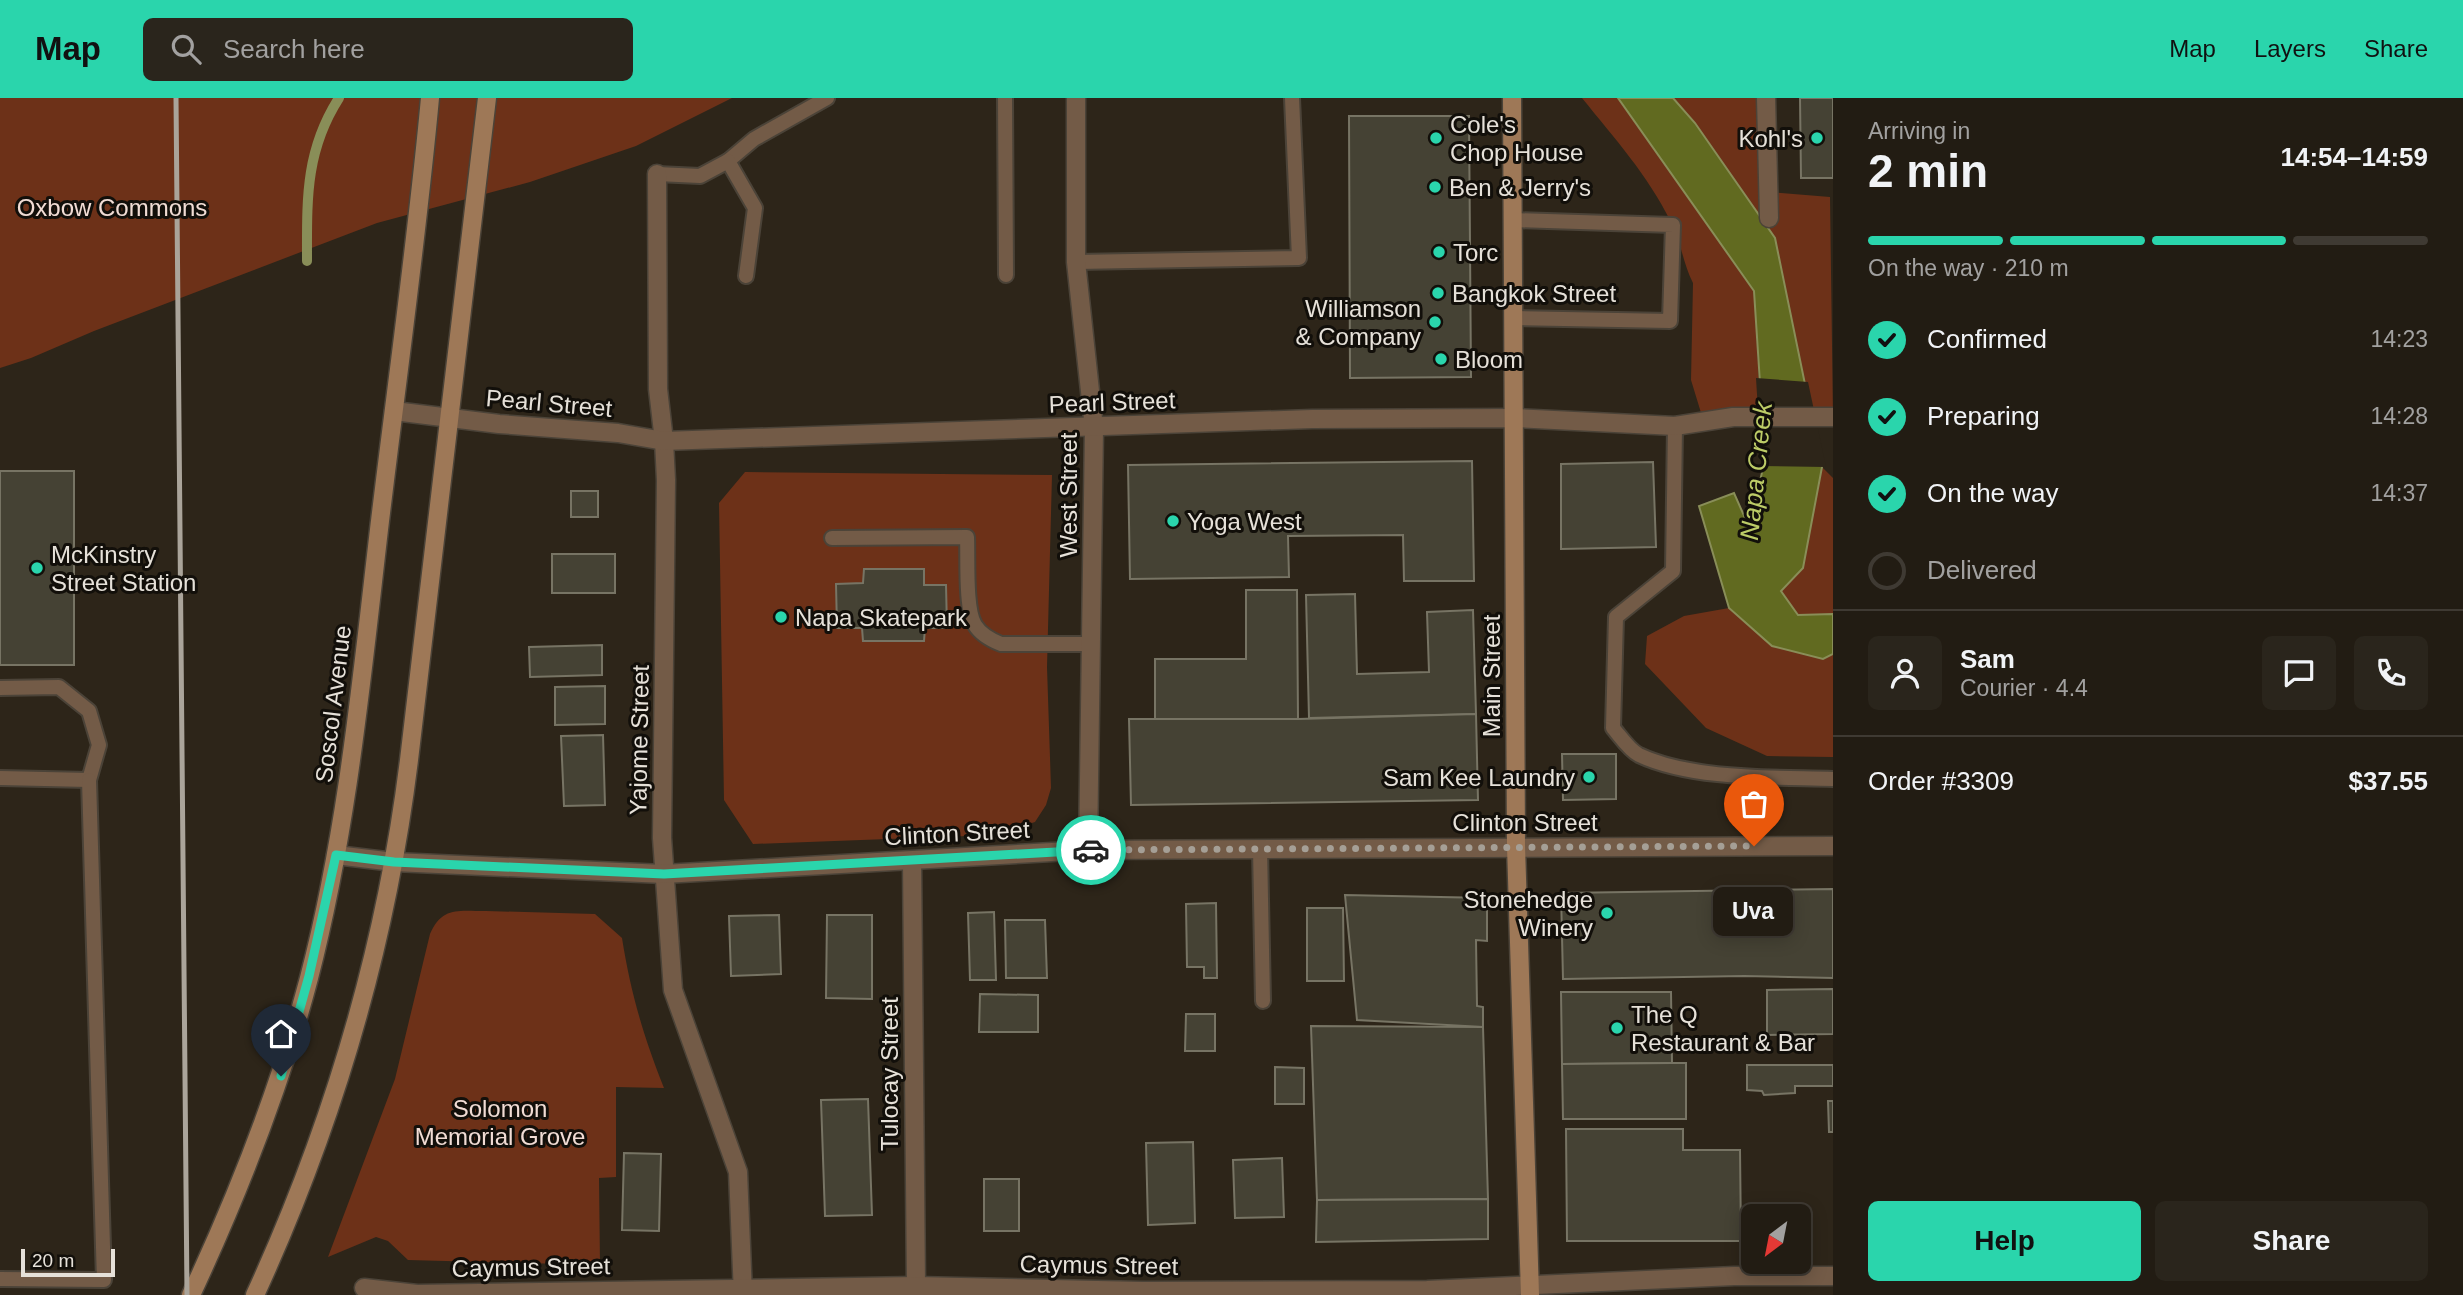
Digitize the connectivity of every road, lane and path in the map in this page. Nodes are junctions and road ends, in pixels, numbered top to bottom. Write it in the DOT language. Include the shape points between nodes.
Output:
graph roads {
  1 [pos="430,98"];
  2 [pos="487,98"];
  3 [pos="827,98"];
  4 [pos="1005,98"];
  5 [pos="1076,98"];
  6 [pos="1292,98"];
  7 [pos="1512,98"];
  8 [pos="1766,98"];
  9 [pos="728,161"];
  10 [pos="657,174"];
  11 [pos="1769,218"];
  12 [pos="1513,220"];
  13 [pos="1076,262"];
  14 [pos="1006,275"];
  15 [pos="746,276"];
  16 [pos="1514,317"];
  17 [pos="394,411"];
  18 [pos="1833,416"];
  19 [pos="450,418"];
  20 [pos="1515,418"];
  21 [pos="1675,426"];
  22 [pos="1094,428"];
  23 [pos="664,441"];
  24 [pos="832,538"];
  25 [pos="1091,644"];
  26 [pos="0,688"];
  27 [pos="0,778"];
  28 [pos="1833,779"];
  29 [pos="89,780"];
  30 [pos="1516,846"];
  31 [pos="1833,846"];
  32 [pos="1260,848"];
  33 [pos="1088,850"];
  34 [pos="336,855"];
  35 [pos="912,861"];
  36 [pos="394,862"];
  37 [pos="664,874"];
  38 [pos="1263,1001"];
  39 [pos="1833,1276"];
  40 [pos="0,1279"];
  41 [pos="916,1286"];
  42 [pos="364,1291"];
  43 [pos="1530,1291"];
  44 [pos="743,1292"];
  45 [pos="1342,1292"];
  46 [pos="1427,1293"];
  47 [pos="191,1295"];
  48 [pos="255,1295"];
  1 -- 17 [label="main road, Soscol Avenue"];
  2 -- 19 [label="main road"];
  3 -- 9 [label="lane" via="754,139"];
  4 -- 14 [label="lane"];
  5 -- 13 [label="street, West Street"];
  6 -- 13 [label="lane" via="1299,258"];
  7 -- 12 [label="main road, Main Street"];
  8 -- 11 [label="street"];
  9 -- 10 [label="lane" via="700,176"];
  9 -- 15 [label="lane" via="755,208"];
  10 -- 23 [label="street, Yajome Street" via="658,389"];
  12 -- 16 [label="main road, Main Street"];
  12 -- 16 [label="lane" via="1673,225 1670,321"];
  13 -- 22 [label="street, West Street"];
  16 -- 20 [label="main road, Main Street"];
  17 -- 19 [label="street, Pearl Street"];
  17 -- 34 [label="main road, Soscol Avenue"];
  18 -- 21 [label="street, Pearl Street" via="1734,416"];
  19 -- 23 [label="street, Pearl Street"];
  19 -- 36 [label="main road"];
  20 -- 21 [label="street, Pearl Street"];
  20 -- 22 [label="street, Pearl Street" via="1312,419"];
  20 -- 30 [label="main road, Main Street"];
  21 -- 28 [label="lane" via="1673,571 1616,617 1613,728 1637,754 1675,766 1720,775"];
  22 -- 23 [label="street, Pearl Street"];
  22 -- 25 [label="street, West Street"];
  23 -- 37 [label="street, Yajome Street"];
  24 -- 25 [label="lane" via="967,537 970,614 988,638 1001,644"];
  25 -- 33 [label="street, West Street"];
  26 -- 29 [label="lane" via="59,687 89,711 99,745"];
  27 -- 29 [label="lane"];
  29 -- 40 [label="lane" via="104,1280"];
  30 -- 31 [label="street, Clinton Street"];
  30 -- 32 [label="street, Clinton Street"];
  30 -- 43 [label="main road, Main Street"];
  32 -- 33 [label="street, Clinton Street"];
  32 -- 38 [label="lane"];
  33 -- 35 [label="street, Clinton Street"];
  34 -- 36 [label="street, Clinton Street"];
  34 -- 47 [label="main road, Soscol Avenue" via="281,1076 241,1183"];
  35 -- 37 [label="street, Clinton Street"];
  35 -- 41 [label="street, Tulocay Street"];
  36 -- 37 [label="street, Clinton Street"];
  36 -- 48 [label="main road" via="371,970 340,1079 298,1198"];
  37 -- 44 [label="street, Yajome Street" via="673,990 738,1172"];
  39 -- 43 [label="street, Caymus Street" via="1734,1276"];
  41 -- 44 [label="street, Caymus Street"];
  41 -- 45 [label="street, Caymus Street"];
  42 -- 44 [label="street, Caymus Street"];
  43 -- 46 [label="street, Caymus Street"];
  45 -- 46 [label="street, Caymus Street"];
}
